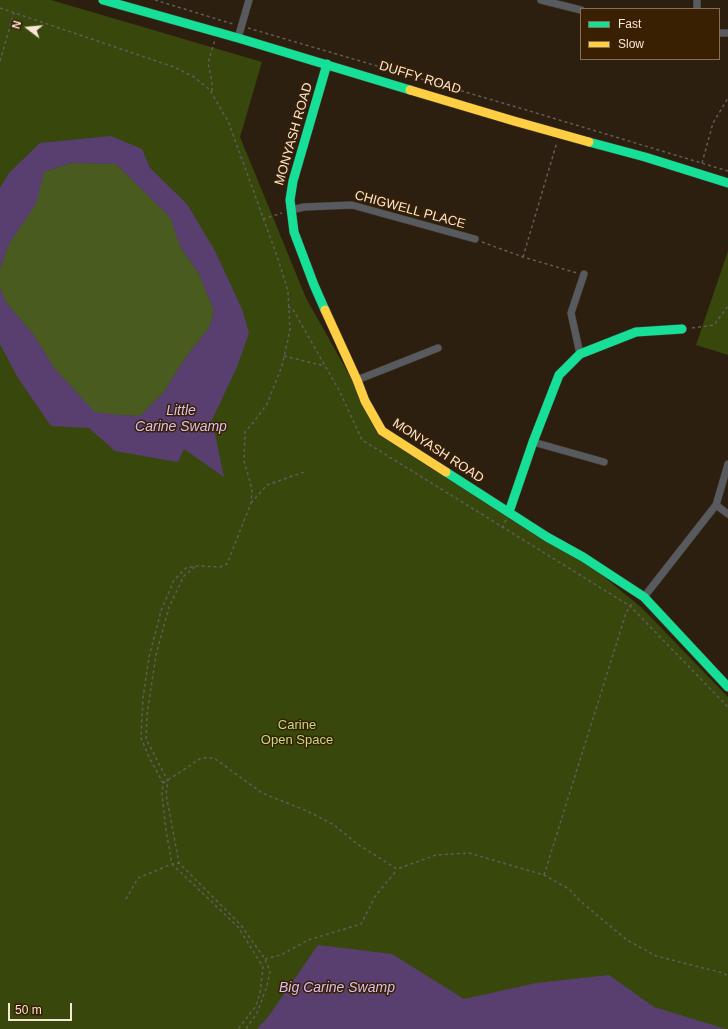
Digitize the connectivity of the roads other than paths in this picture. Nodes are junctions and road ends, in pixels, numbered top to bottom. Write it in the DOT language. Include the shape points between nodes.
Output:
graph roads {
  1 [pos="103,0"];
  2 [pos="249,0"];
  3 [pos="541,0"];
  4 [pos="119,2"];
  5 [pos="580,10"];
  6 [pos="238,38"];
  7 [pos="327,64"];
  8 [pos="728,183"];
  9 [pos="291,210"];
  10 [pos="475,240"];
  11 [pos="584,274"];
  12 [pos="682,329"];
  13 [pos="438,348"];
  14 [pos="580,354"];
  15 [pos="357,380"];
  16 [pos="533,442"];
  17 [pos="604,462"];
  18 [pos="728,464"];
  19 [pos="716,505"];
  20 [pos="509,512"];
  21 [pos="728,514"];
  22 [pos="644,597"];
  23 [pos="728,687"];
  1 -- 4 [label="street, DUFFY ROAD"];
  2 -- 6 [label="street"];
  3 -- 5 [label="street"];
  4 -- 6 [label="street, DUFFY ROAD"];
  6 -- 7 [label="street, DUFFY ROAD"];
  7 -- 8 [label="street, DUFFY ROAD"];
  7 -- 9 [label="street, MONYASH ROAD" via="293,181"];
  9 -- 10 [label="street, CHIGWELL PLACE" via="352,205"];
  9 -- 15 [label="street, MONYASH ROAD" via="294,232 312,279"];
  11 -- 14 [label="street" via="571,313"];
  12 -- 14 [label="street" via="636,332"];
  13 -- 15 [label="street"];
  14 -- 16 [label="street" via="559,375"];
  15 -- 20 [label="street, MONYASH ROAD" via="382,431"];
  16 -- 17 [label="street"];
  16 -- 20 [label="street"];
  18 -- 19 [label="street"];
  19 -- 21 [label="street"];
  19 -- 22 [label="street"];
  20 -- 22 [label="street, MONYASH ROAD"];
  22 -- 23 [label="street, MONYASH ROAD"];
}
